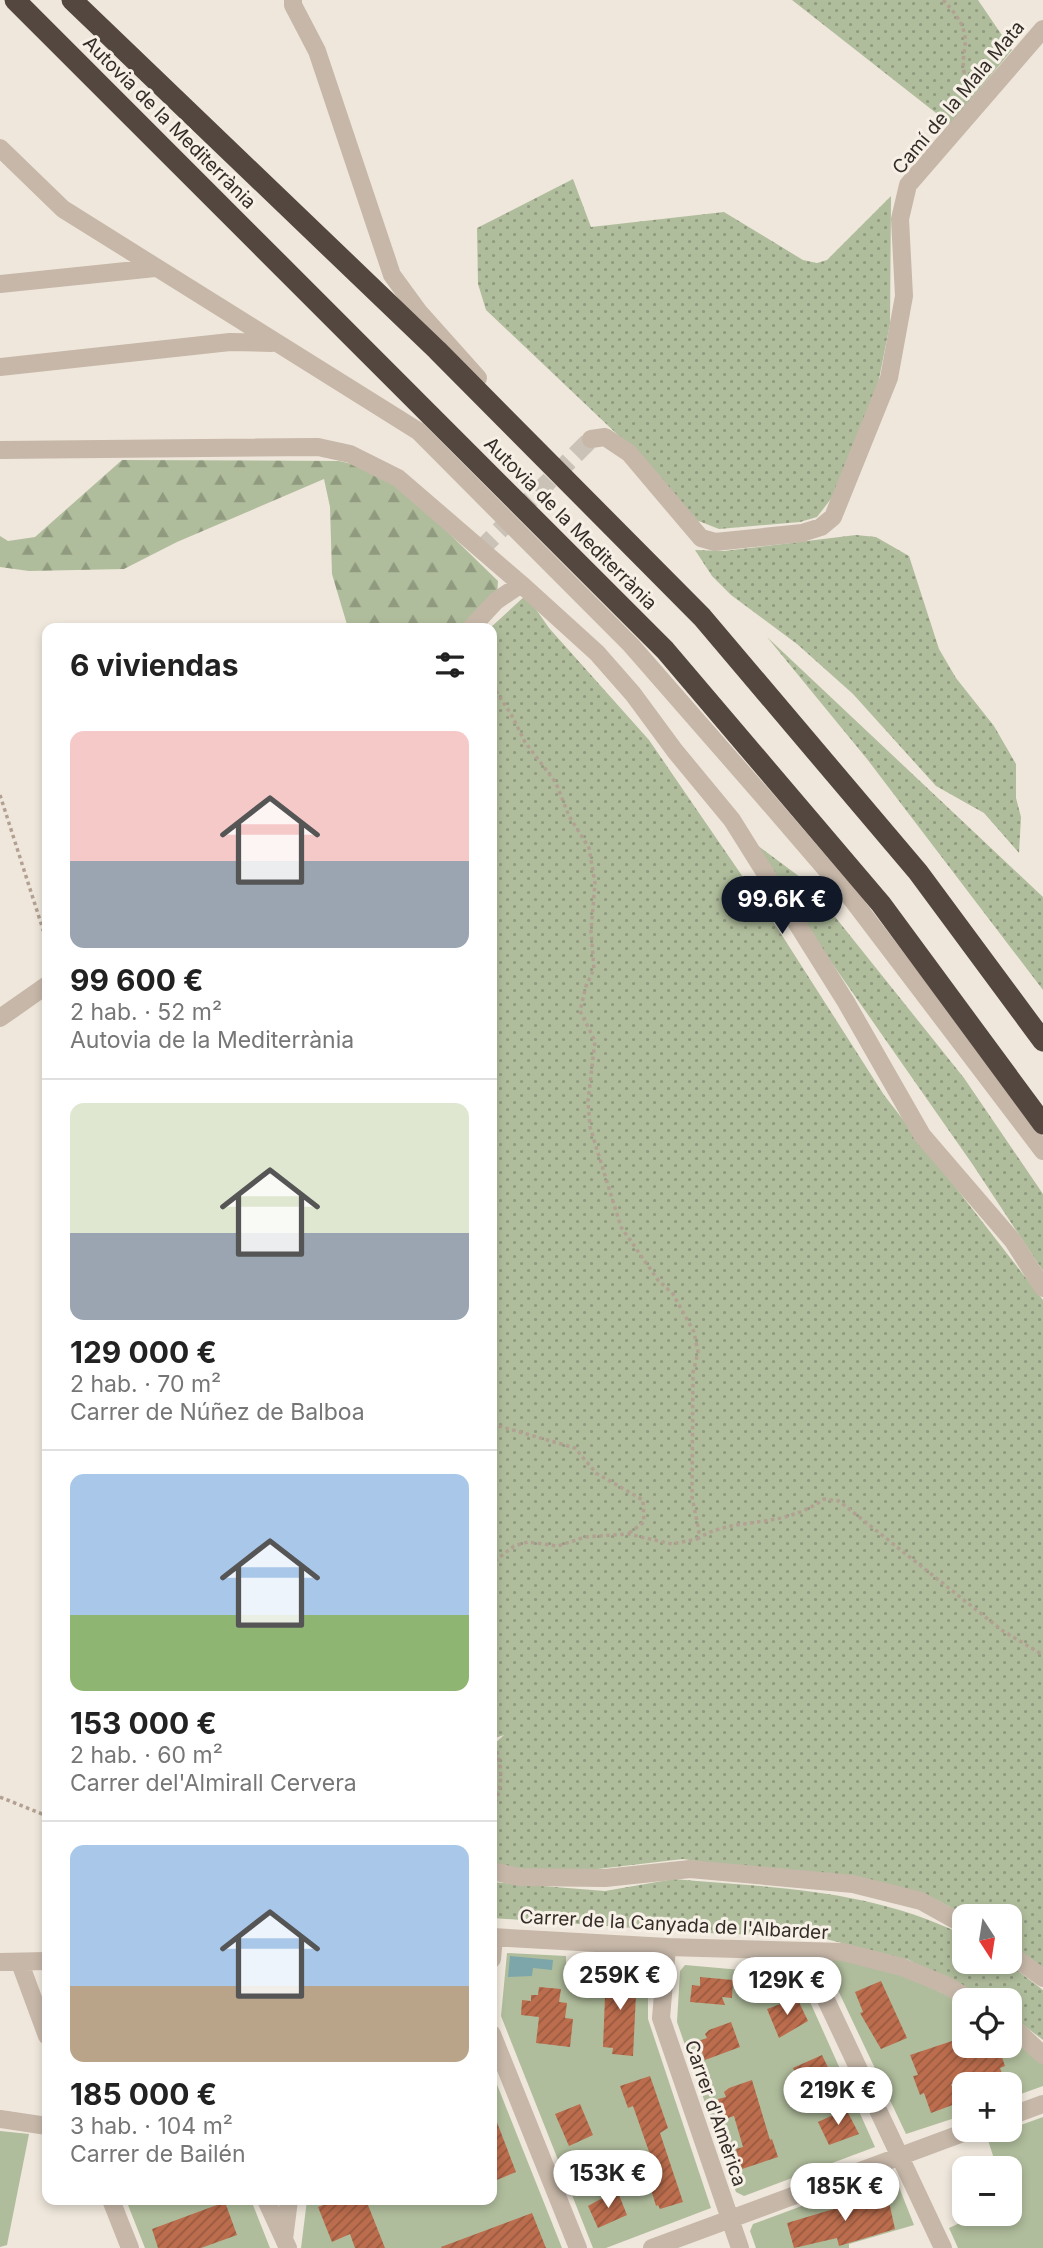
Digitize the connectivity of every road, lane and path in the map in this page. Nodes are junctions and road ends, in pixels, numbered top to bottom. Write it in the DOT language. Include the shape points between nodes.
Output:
graph roads {
  1 [pos="15,0"];
  2 [pos="72,0"];
  3 [pos="943,0"];
  4 [pos="291,2"];
  5 [pos="1043,29"];
  6 [pos="980,98"];
  7 [pos="0,148"];
  8 [pos="155,268"];
  9 [pos="0,284"];
  10 [pos="275,343"];
  11 [pos="0,367"];
  12 [pos="591,439"];
  13 [pos="0,450"];
  14 [pos="596,511"];
  15 [pos="522,584"];
  16 [pos="476,623"];
  17 [pos="497,693"];
  18 [pos="0,795"];
  19 [pos="42,926"];
  20 [pos="42,989"];
  21 [pos="0,1018"];
  22 [pos="1043,1041"];
  23 [pos="1043,1124"];
  24 [pos="1043,1151"];
  25 [pos="1043,1288"];
  26 [pos="497,1425"];
  27 [pos="628,1534"];
  28 [pos="697,1539"];
  29 [pos="497,1559"];
  30 [pos="1043,1655"];
  31 [pos="497,1750"];
  32 [pos="0,1797"];
  33 [pos="497,1800"];
  34 [pos="42,1814"];
  35 [pos="497,1872"];
  36 [pos="952,1918"];
  37 [pos="497,1937"];
  38 [pos="667,1947"];
  39 [pos="803,1951"];
  40 [pos="42,1961"];
  41 [pos="0,1962"];
  42 [pos="20,1963"];
  43 [pos="1022,1963"];
  44 [pos="1043,1978"];
  45 [pos="952,1989"];
  46 [pos="42,2022"];
  47 [pos="1022,2035"];
  48 [pos="497,2046"];
  49 [pos="1043,2055"];
  50 [pos="1043,2104"];
  51 [pos="1022,2112"];
  52 [pos="0,2119"];
  53 [pos="42,2125"];
  54 [pos="952,2137"];
  55 [pos="900,2156"];
  56 [pos="113,2205"];
  57 [pos="269,2205"];
  58 [pos="289,2205"];
  59 [pos="730,2218"];
  60 [pos="286,2243"];
  61 [pos="130,2248"];
  62 [pos="578,2248"];
  63 [pos="652,2248"];
  64 [pos="740,2248"];
  65 [pos="943,2248"];
  1 -- 23 [label="highway, Autovia de la Mediterrània" via="665,650 881,904"];
  2 -- 14 [label="highway, Autovia de la Mediterrània" via="437,351"];
  3 -- 6 [label="path" via="966,30 964,69 968,84"];
  4 -- 14 [label="street" via="317,51 392,275 419,313"];
  5 -- 6 [label="street, Camí de la Mala Mata"];
  6 -- 12 [label="street, Camí de la Mala Mata" via="906,192 900,219 904,296 889,378 833,517 802,533 715,542 694,532 629,453 605,437"];
  7 -- 8 [label="street" via="63,209"];
  8 -- 9 [label="street"];
  8 -- 10 [label="street"];
  10 -- 11 [label="street" via="230,342"];
  10 -- 24 [label="street" via="418,431 631,645 854,902"];
  13 -- 15 [label="street" via="318,447 350,454 398,478"];
  14 -- 22 [label="highway, Autovia de la Mediterrània" via="702,617 918,872"];
  15 -- 16 [label="street" via="496,601"];
  15 -- 25 [label="street" via="606,663 732,820 846,1002 922,1135 1013,1241"];
  17 -- 28 [label="path" via="525,742 556,783 589,848 595,883 594,969 580,1011 595,1041 590,1127 621,1227 673,1294 694,1332 698,1352 693,1373 692,1497"];
  18 -- 19 [label="path"];
  20 -- 21 [label="street"];
  26 -- 27 [label="path" via="575,1448 596,1473 643,1500 644,1522"];
  27 -- 28 [label="path" via="672,1545"];
  27 -- 29 [label="path" via="585,1537 558,1546 528,1542"];
  28 -- 30 [label="path" via="710,1531 779,1520 807,1511 824,1499 839,1501 1003,1631"];
  31 -- 33 [label="path" via="502,1762"];
  32 -- 34 [label="path"];
  35 -- 36 [label="street" via="519,1877 605,1878 690,1869 853,1884 921,1901"];
  37 -- 38 [label="street, Carrer de la Canyada de l'Albarder"];
  38 -- 39 [label="street, Carrer de la Canyada de l'Albarder"];
  38 -- 59 [label="street, Carrer d'Amèrica" via="662,2018"];
  39 -- 45 [label="street, Carrer de la Canyada de l'Albarder" via="843,1952 902,1967"];
  39 -- 55 [label="street"];
  40 -- 42 [label="street"];
  41 -- 42 [label="street"];
  42 -- 46 [label="street"];
  43 -- 44 [label="street"];
  47 -- 49 [label="street"];
  48 -- 62 [label="street"];
  50 -- 51 [label="street"];
  52 -- 53 [label="street"];
  54 -- 55 [label="street"];
  55 -- 59 [label="street"];
  55 -- 65 [label="street"];
  56 -- 61 [label="street"];
  57 -- 60 [label="street"];
  58 -- 60 [label="street"];
  59 -- 63 [label="street"];
  59 -- 64 [label="street, Carrer d'Amèrica"];
}
